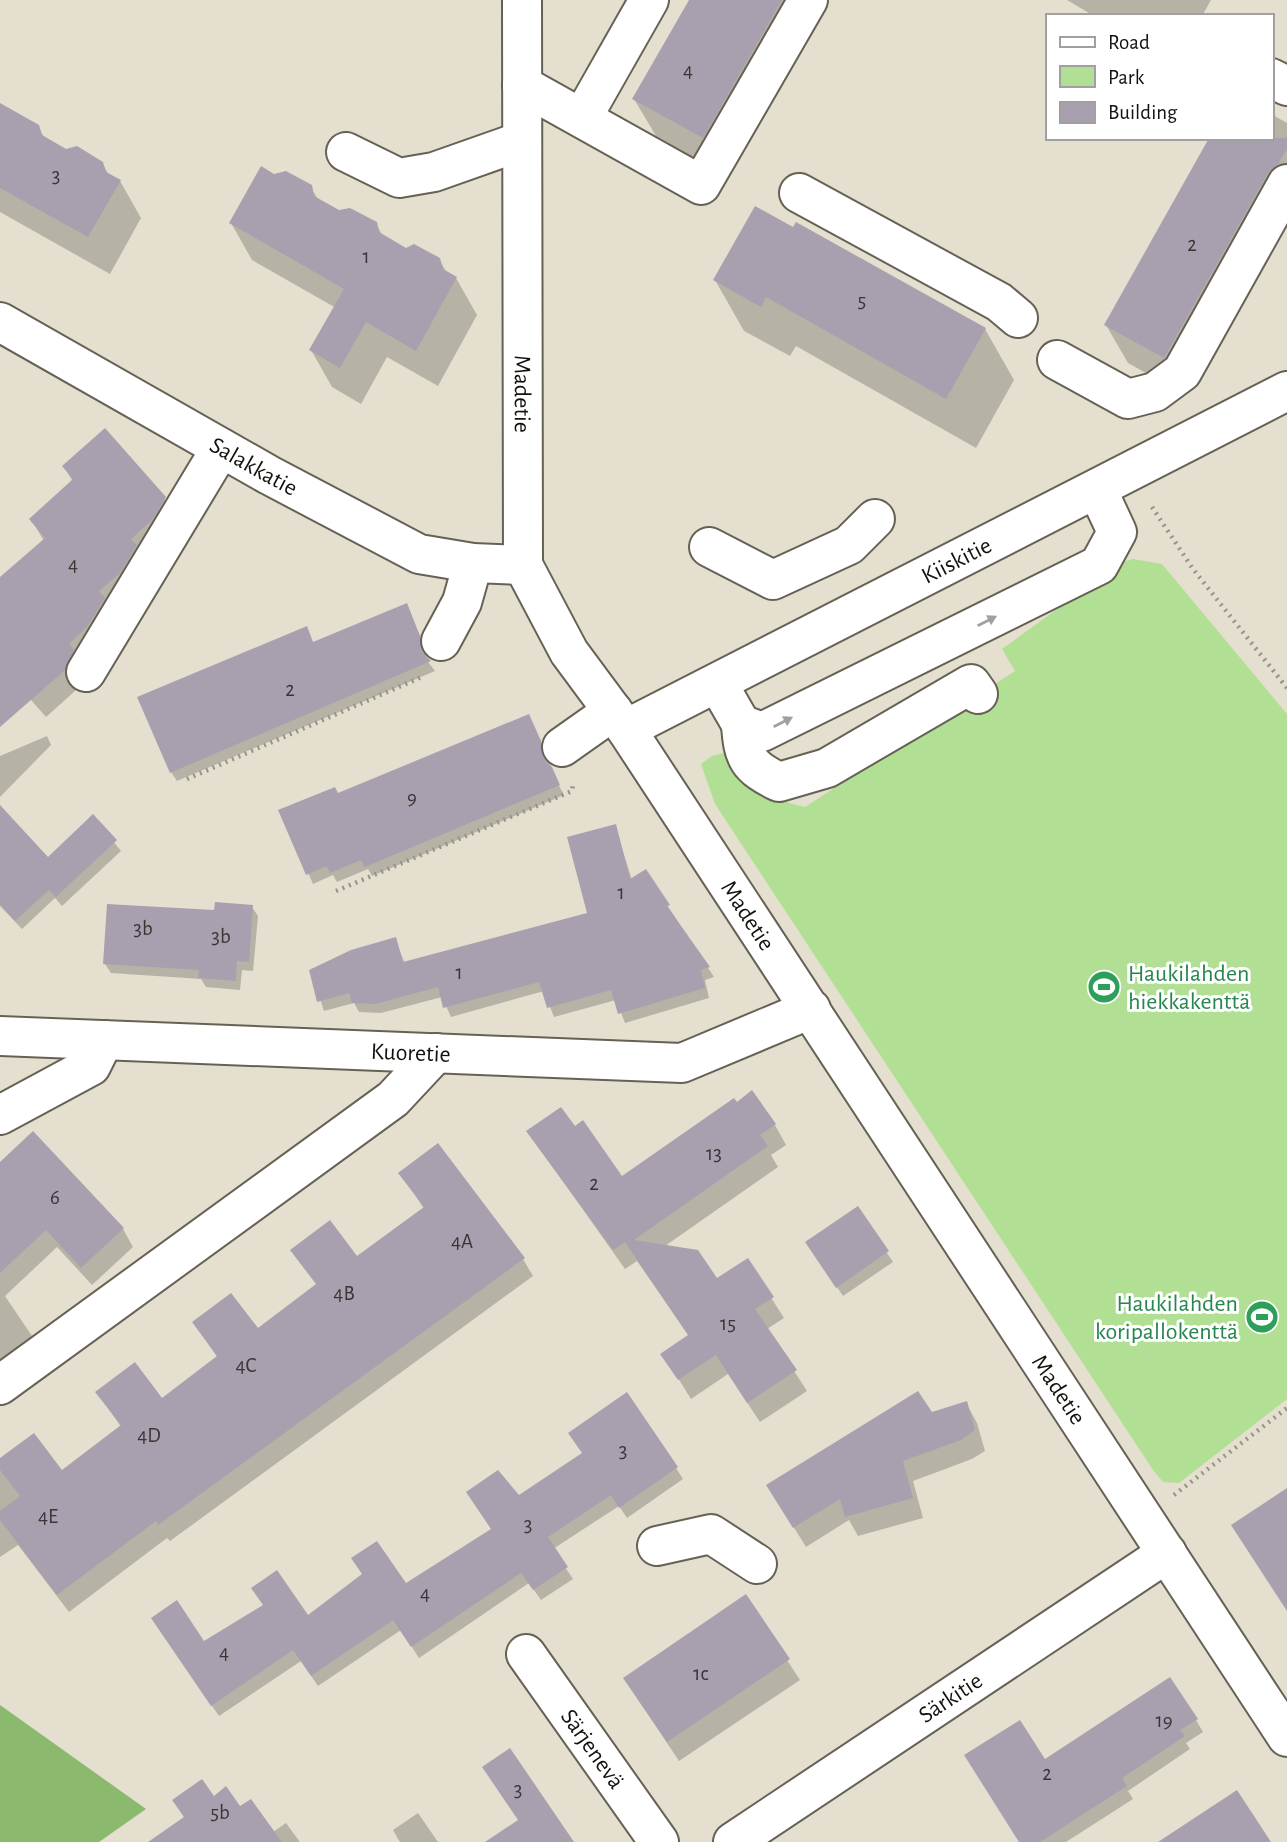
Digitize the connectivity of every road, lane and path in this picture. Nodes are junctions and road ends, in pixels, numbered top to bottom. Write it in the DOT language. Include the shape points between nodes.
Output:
graph roads {
  1 [pos="522,0"];
  2 [pos="649,0"];
  3 [pos="807,0"];
  4 [pos="522,85"];
  5 [pos="582,118"];
  6 [pos="522,141"];
  7 [pos="346,152"];
  8 [pos="1287,184"];
  9 [pos="799,193"];
  10 [pos="1018,318"];
  11 [pos="0,322"];
  12 [pos="1057,360"];
  13 [pos="1287,391"];
  14 [pos="221,448"];
  15 [pos="1112,481"];
  16 [pos="874,519"];
  17 [pos="709,547"];
  18 [pos="473,562"];
  19 [pos="523,565"];
  20 [pos="441,641"];
  21 [pos="86,672"];
  22 [pos="718,684"];
  23 [pos="1287,688"];
  24 [pos="978,694"];
  25 [pos="619,720"];
  26 [pos="741,724"];
  27 [pos="562,747"];
  28 [pos="187,779"];
  29 [pos="336,891"];
  30 [pos="811,1009"];
  31 [pos="0,1036"];
  32 [pos="104,1040"];
  33 [pos="436,1053"];
  34 [pos="0,1115"];
  35 [pos="0,1385"];
  36 [pos="1287,1408"];
  37 [pos="1144,1518"];
  38 [pos="657,1546"];
  39 [pos="1167,1553"];
  40 [pos="757,1564"];
  41 [pos="526,1654"];
  42 [pos="1287,1737"];
  43 [pos="659,1842"];
  44 [pos="733,1842"];
  1 -- 4 [label="street, Madetie"];
  2 -- 5 [label="street"];
  3 -- 5 [label="street" via="701,185"];
  4 -- 5 [label="street"];
  4 -- 6 [label="street, Madetie"];
  6 -- 7 [label="street" via="434,172 399,178"];
  6 -- 19 [label="street, Madetie"];
  8 -- 12 [label="street" via="1182,372 1155,392 1128,399"];
  9 -- 10 [label="street" via="999,302"];
  11 -- 14 [label="street, Salakkatie"];
  13 -- 15 [label="street, Kiiskitie"];
  14 -- 18 [label="street, Salakkatie" via="419,554"];
  14 -- 21 [label="street"];
  15 -- 22 [label="street, Kiiskitie"];
  15 -- 23 [label="path" via="1137,492 1156,510 1193,569"];
  26 -- 15 [label="street, one-way" via="762,733 1099,565 1117,532"];
  16 -- 17 [label="street" via="849,545 773,580"];
  18 -- 19 [label="street, Salakkatie"];
  18 -- 20 [label="street" via="462,602"];
  19 -- 25 [label="street, Madetie" via="569,652"];
  20 -- 28 [label="path" via="449,666"];
  22 -- 25 [label="street, Kiiskitie"];
  22 -- 26 [label="street"];
  24 -- 26 [label="street" via="971,684 827,768 779,782 754,770 743,747"];
  25 -- 27 [label="street, Kiiskitie"];
  25 -- 30 [label="street, Madetie"];
  27 -- 29 [label="path" via="574,776 572,791"];
  30 -- 33 [label="street, Kuoretie" via="682,1063"];
  30 -- 37 [label="street, Madetie"];
  31 -- 32 [label="street, Kuoretie"];
  32 -- 33 [label="street, Kuoretie"];
  32 -- 34 [label="street" via="91,1066"];
  33 -- 35 [label="street" via="393,1099"];
  36 -- 37 [label="path"];
  37 -- 39 [label="street, Madetie"];
  38 -- 40 [label="street" via="711,1534"];
  39 -- 42 [label="street, Madetie"];
  39 -- 44 [label="street, Särkitie"];
  41 -- 43 [label="street, Särjenevä"];
}
